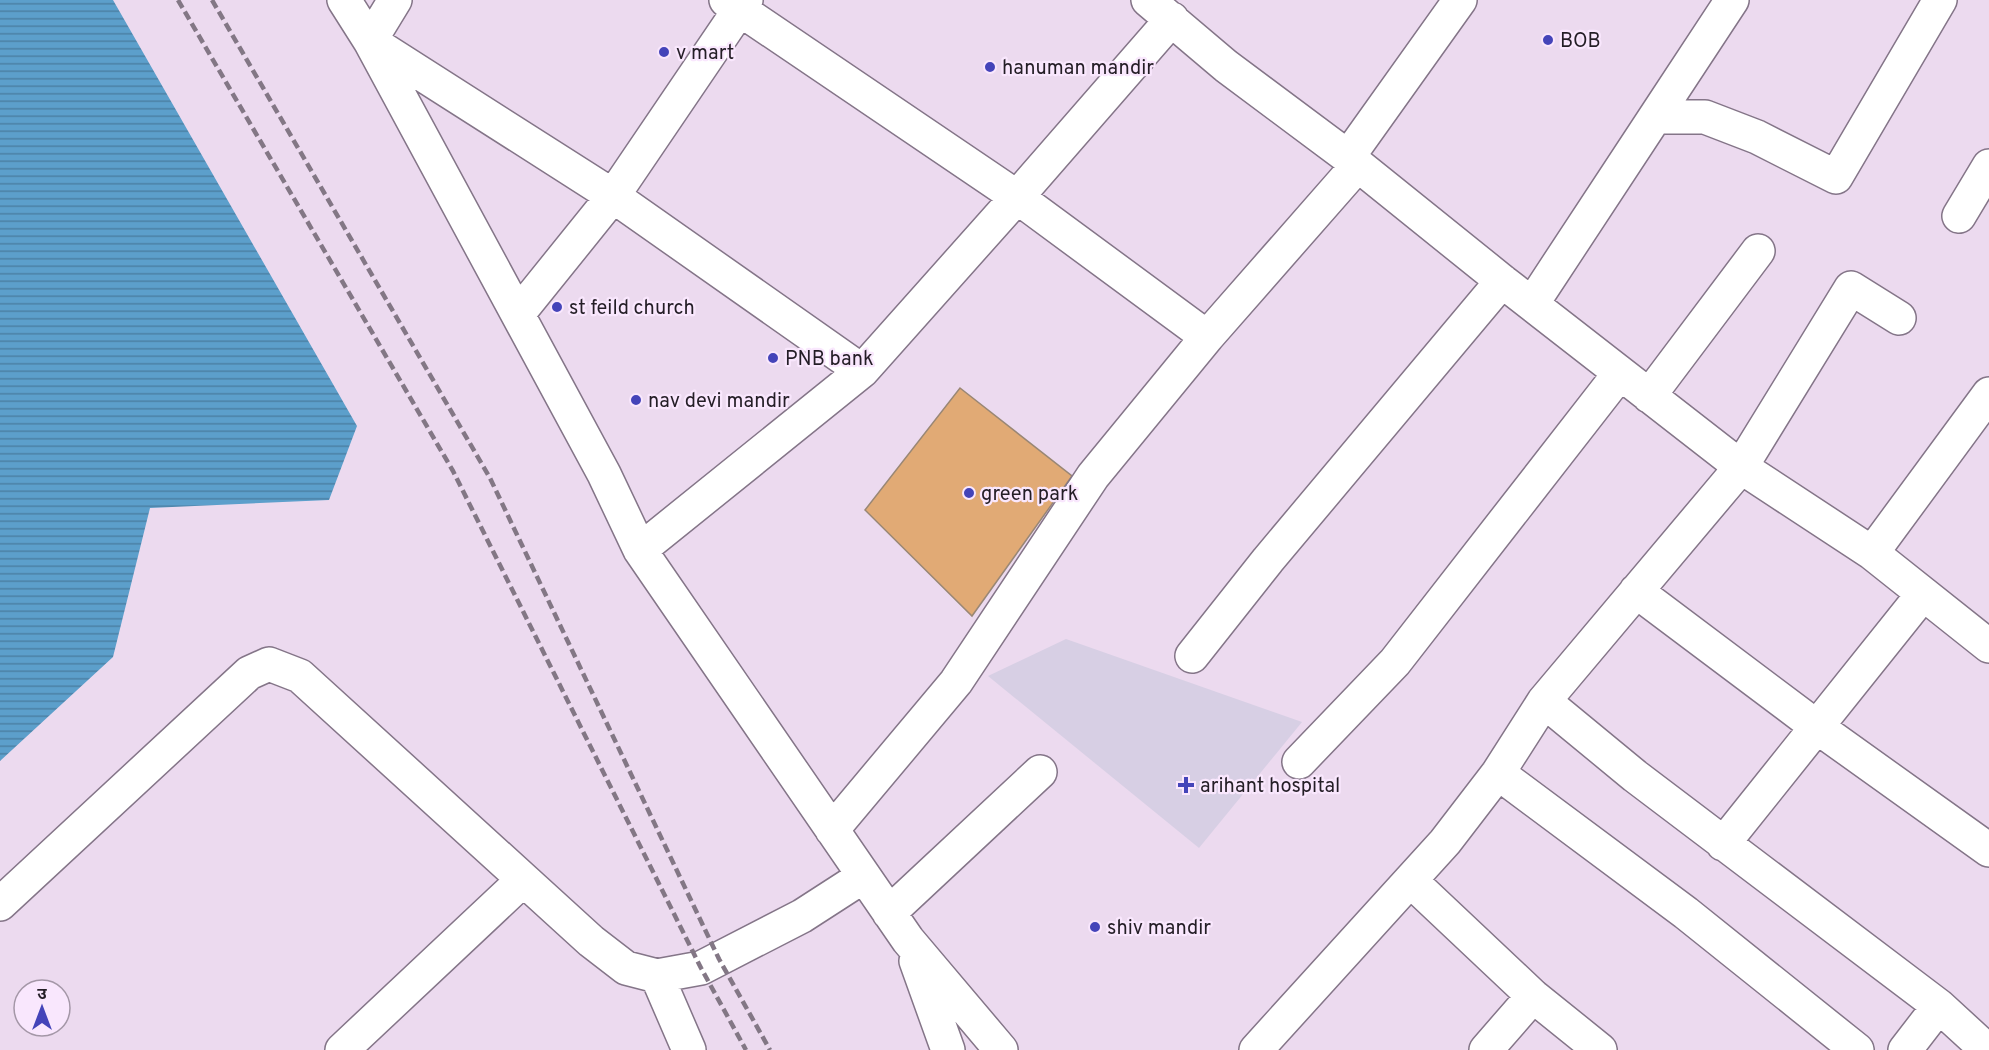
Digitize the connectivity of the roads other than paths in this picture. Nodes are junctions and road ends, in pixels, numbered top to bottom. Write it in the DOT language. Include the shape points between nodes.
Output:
graph roads {
  1 [pos="344,0"];
  2 [pos="395,0"];
  3 [pos="1460,0"];
  4 [pos="1732,0"];
  5 [pos="1940,0"];
  6 [pos="737,3"];
  7 [pos="1160,9"];
  8 [pos="370,41"];
  9 [pos="1655,117"];
  10 [pos="1353,161"];
  11 [pos="1989,166"];
  12 [pos="614,195"];
  13 [pos="1017,196"];
  14 [pos="1959,216"];
  15 [pos="1758,251"];
  16 [pos="1502,281"];
  17 [pos="1532,304"];
  18 [pos="518,314"];
  19 [pos="1899,318"];
  20 [pos="1207,337"];
  21 [pos="862,371"];
  22 [pos="1620,373"];
  23 [pos="1989,394"];
  24 [pos="1649,396"];
  25 [pos="1741,467"];
  26 [pos="640,550"];
  27 [pos="1872,553"];
  28 [pos="1636,591"];
  29 [pos="1923,594"];
  30 [pos="1987,641"];
  31 [pos="1192,656"];
  32 [pos="1544,701"];
  33 [pos="1817,728"];
  34 [pos="1299,762"];
  35 [pos="1040,772"];
  36 [pos="1498,773"];
  37 [pos="832,830"];
  38 [pos="1723,844"];
  39 [pos="1989,850"];
  40 [pos="864,876"];
  41 [pos="523,880"];
  42 [pos="1411,881"];
  43 [pos="0,904"];
  44 [pos="889,913"];
  45 [pos="908,940"];
  46 [pos="657,976"];
  47 [pos="1533,996"];
  48 [pos="1939,1006"];
  49 [pos="342,1050"];
  50 [pos="689,1050"];
  51 [pos="948,1050"];
  52 [pos="1001,1050"];
  53 [pos="1256,1050"];
  54 [pos="1486,1050"];
  55 [pos="1600,1050"];
  56 [pos="1857,1050"];
  57 [pos="1905,1050"];
  58 [pos="1987,1050"];
  1 -- 8 [label="street"];
  2 -- 8 [label="street"];
  3 -- 10 [label="street"];
  4 -- 9 [label="street"];
  5 -- 9 [label="street" via="1836,177 1757,137 1705,117"];
  6 -- 12 [label="street"];
  6 -- 13 [label="street"];
  7 -- 10 [label="street" via="1226,66"];
  7 -- 13 [label="street"];
  8 -- 12 [label="street"];
  8 -- 18 [label="street"];
  9 -- 17 [label="street"];
  10 -- 16 [label="street"];
  10 -- 20 [label="street"];
  11 -- 14 [label="street"];
  12 -- 18 [label="street"];
  12 -- 21 [label="street"];
  13 -- 20 [label="street"];
  13 -- 21 [label="street"];
  15 -- 24 [label="street"];
  16 -- 17 [label="street"];
  16 -- 31 [label="street"];
  17 -- 22 [label="street"];
  18 -- 26 [label="street"];
  19 -- 25 [label="street" via="1851,288"];
  20 -- 37 [label="street" via="1093,476 956,682"];
  21 -- 26 [label="street"];
  22 -- 24 [label="street"];
  22 -- 34 [label="street" via="1395,662"];
  23 -- 27 [label="street"];
  24 -- 25 [label="street"];
  25 -- 27 [label="street"];
  25 -- 28 [label="street"];
  26 -- 37 [label="street"];
  27 -- 29 [label="street"];
  28 -- 32 [label="street"];
  28 -- 33 [label="street"];
  29 -- 30 [label="street"];
  29 -- 33 [label="street"];
  32 -- 36 [label="street"];
  32 -- 38 [label="street"];
  33 -- 38 [label="street"];
  33 -- 39 [label="street"];
  35 -- 44 [label="street"];
  36 -- 42 [label="street"];
  36 -- 56 [label="street" via="1686,913"];
  37 -- 40 [label="street"];
  38 -- 48 [label="street"];
  40 -- 44 [label="street"];
  40 -- 46 [label="street" via="802,915 701,968"];
  41 -- 43 [label="street" via="300,676 269,664 249,673"];
  41 -- 46 [label="street" via="626,968"];
  41 -- 49 [label="street"];
  42 -- 47 [label="street"];
  42 -- 53 [label="street"];
  44 -- 45 [label="street"];
  45 -- 51 [label="street"];
  45 -- 52 [label="street"];
  46 -- 50 [label="street"];
  47 -- 54 [label="street"];
  47 -- 55 [label="street"];
  48 -- 57 [label="street"];
  48 -- 58 [label="street"];
}
